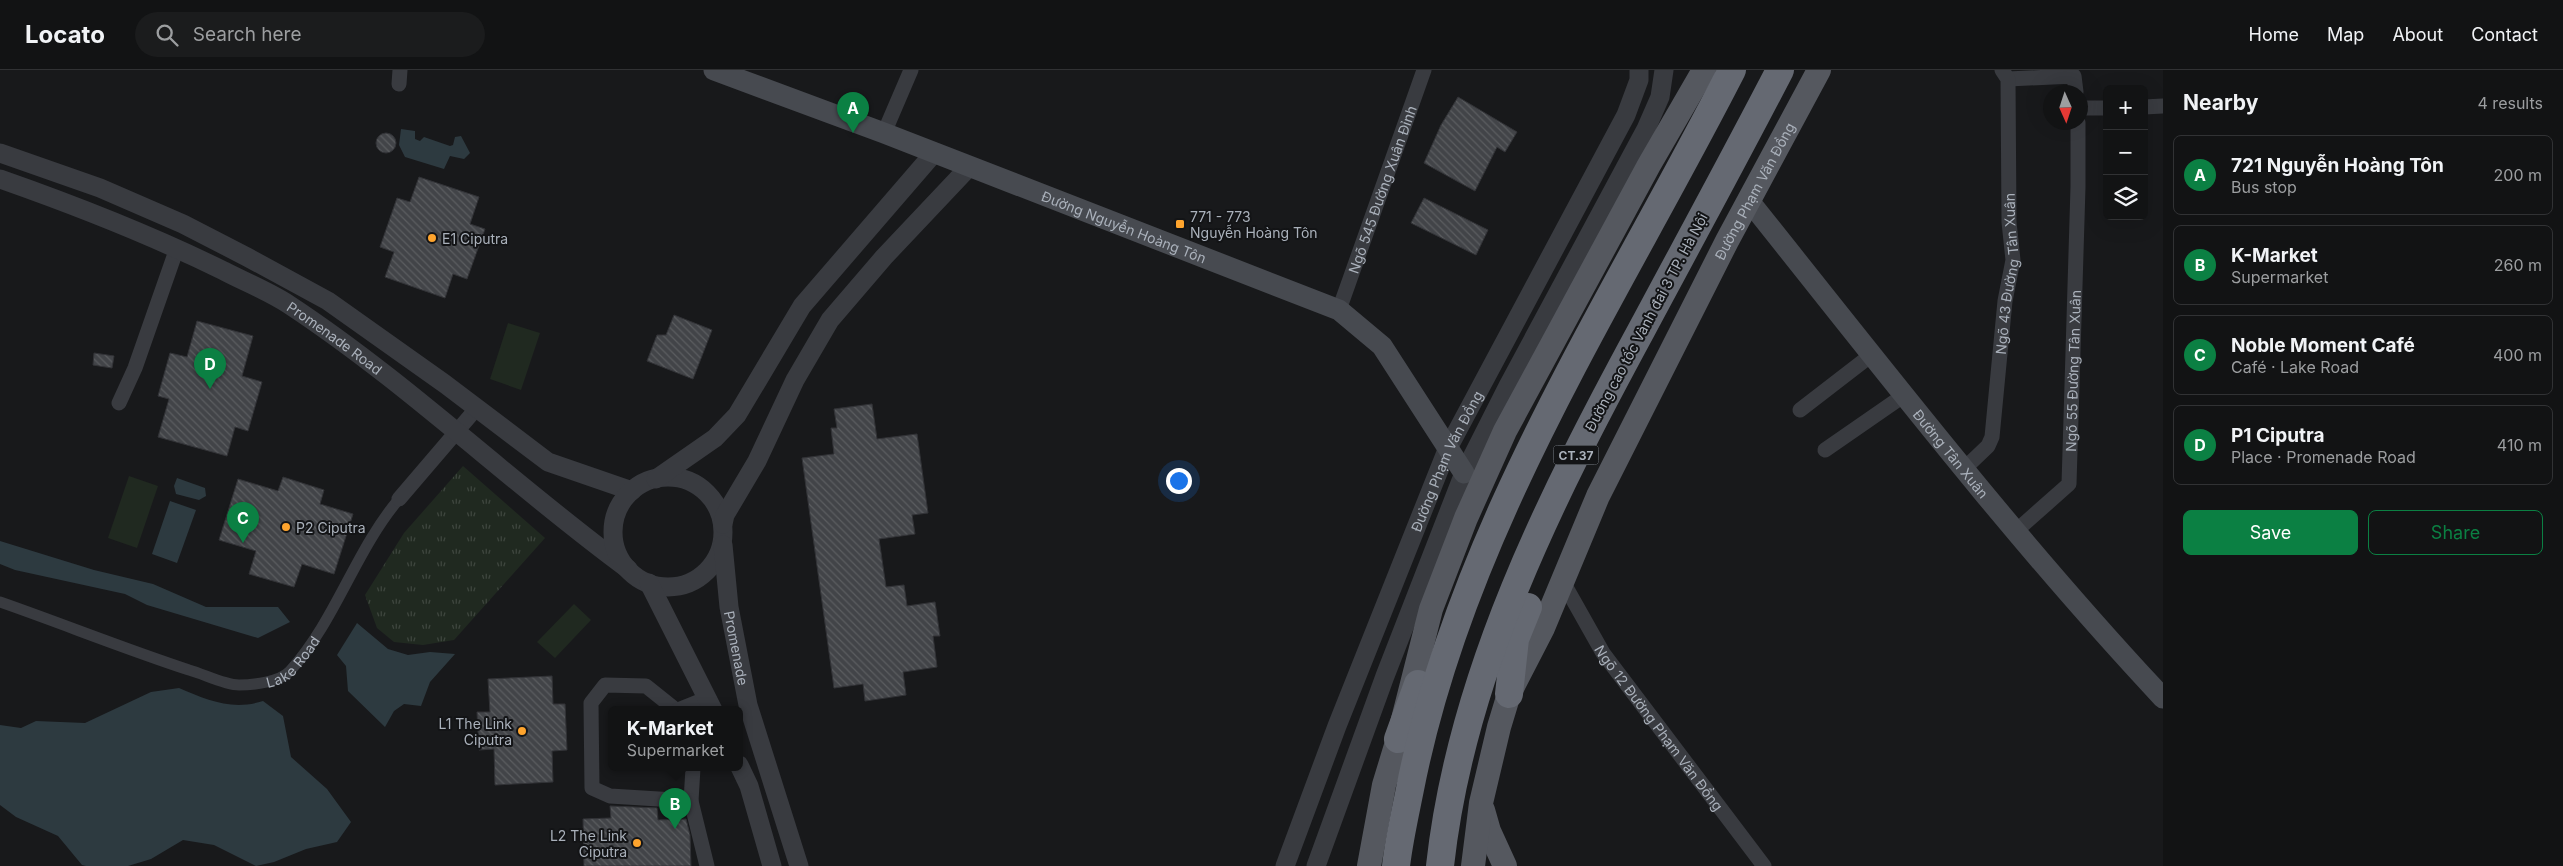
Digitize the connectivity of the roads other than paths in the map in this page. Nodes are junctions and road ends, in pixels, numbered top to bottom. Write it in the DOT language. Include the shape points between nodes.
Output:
graph roads {
  1 [pos="910,70"];
  2 [pos="1424,70"];
  3 [pos="1639,70"];
  4 [pos="1664,70"];
  5 [pos="1704,70"];
  6 [pos="1716,70"];
  7 [pos="1731,70"];
  8 [pos="1780,70"];
  9 [pos="1790,70"];
  10 [pos="1798,70"];
  11 [pos="1819,70"];
  12 [pos="728,72"];
  13 [pos="2005,74"];
  14 [pos="2075,85"];
  15 [pos="2148,106"];
  16 [pos="2163,106"];
  17 [pos="2088,108"];
  18 [pos="2103,108"];
  19 [pos="2078,130"];
  20 [pos="884,133"];
  21 [pos="0,153"];
  22 [pos="934,153"];
  23 [pos="970,166"];
  24 [pos="0,179"];
  25 [pos="1750,202"];
  26 [pos="177,248"];
  27 [pos="1339,310"];
  28 [pos="1870,356"];
  29 [pos="1903,396"];
  30 [pos="119,403"];
  31 [pos="476,409"];
  32 [pos="1800,410"];
  33 [pos="457,431"];
  34 [pos="1447,450"];
  35 [pos="1825,450"];
  36 [pos="1965,468"];
  37 [pos="1464,473"];
  38 [pos="656,479"];
  39 [pos="632,491"];
  40 [pos="399,499"];
  41 [pos="2016,531"];
  42 [pos="723,533"];
  43 [pos="628,569"];
  44 [pos="1563,582"];
  45 [pos="649,583"];
  46 [pos="0,602"];
  47 [pos="1509,694"];
  48 [pos="2163,698"];
  49 [pos="710,704"];
  50 [pos="672,706"];
  51 [pos="1398,739"];
  52 [pos="693,771"];
  53 [pos="742,771"];
  54 [pos="691,800"];
  55 [pos="1481,803"];
  56 [pos="707,866"];
  57 [pos="772,866"];
  58 [pos="799,866"];
  59 [pos="1285,866"];
  60 [pos="1316,866"];
  61 [pos="1369,866"];
  62 [pos="1396,866"];
  63 [pos="1440,866"];
  64 [pos="1473,866"];
  65 [pos="1505,866"];
  66 [pos="1764,866"];
  1 -- 20 [label="street"];
  2 -- 27 [label="street, Ngõ 545 Đường Xuân Đỉnh"];
  3 -- 34 [label="street, Đường Phạm Văn Đồng" via="1639,80 1626,115"];
  4 -- 37 [label="street, Đường Phạm Văn Đồng" via="1660,97 1646,129"];
  5 -- 51 [label="main road" via="1648,165 1505,431 1466,518 1431,609"];
  6 -- 51 [label="highway" via="1516,436 1477,524"];
  7 -- 51 [label="main road" via="1667,181 1526,443 1488,530 1437,665"];
  7 -- 62 [label="highway, CT.37" via="1532,444 1502,511 1441,664 1428,706"];
  8 -- 63 [label="highway, Đường cao tốc Vành đai 3 TP. Hà Nội / CT.37" via="1596,414 1530,552 1489,656 1470,718 1448,801"];
  9 -- 47 [label="main road" via="1566,500 1506,641"];
  10 -- 47 [label="highway" via="1575,495 1515,639"];
  11 -- 25 [label="main road, Đường Phạm Văn Đồng"];
  12 -- 20 [label="main road, Đường Nguyễn Hoàng Tôn"];
  13 -- 14 [label="street" via="2074,76"];
  13 -- 36 [label="street, Ngõ 43 Đường Tân Xuân" via="2013,260 2005,301 1992,437 1988,446"];
  15 -- 16 [label="street"];
  17 -- 18 [label="street"];
  19 -- 41 [label="street, Ngõ 55 Đường Tân Xuân" via="2069,484"];
  20 -- 22 [label="main road, Đường Nguyễn Hoàng Tôn"];
  21 -- 31 [label="street, Promenade Road" via="108,192 183,224 328,301"];
  22 -- 23 [label="main road, Đường Nguyễn Hoàng Tôn"];
  22 -- 38 [label="street" via="802,306 737,415 715,438"];
  23 -- 27 [label="main road, Đường Nguyễn Hoàng Tôn"];
  23 -- 42 [label="street" via="830,320 795,380 757,461 725,515"];
  24 -- 26 [label="street, Promenade Road" via="90,211"];
  25 -- 28 [label="main road, Đường Tân Xuân"];
  25 -- 44 [label="main road, Đường Phạm Văn Đồng" via="1727,241 1598,496"];
  26 -- 30 [label="street" via="135,368"];
  26 -- 33 [label="street, Promenade Road" via="286,304"];
  27 -- 34 [label="main road, Đường Nguyễn Hoàng Tôn" via="1382,346"];
  28 -- 29 [label="main road, Đường Tân Xuân"];
  28 -- 32 [label="street"];
  29 -- 35 [label="street"];
  29 -- 36 [label="main road, Đường Tân Xuân"];
  31 -- 33 [label="street, Lake Road"];
  31 -- 39 [label="street, Promenade Road" via="548,462"];
  33 -- 40 [label="street, Lake Road"];
  33 -- 43 [label="street, Promenade Road" via="564,522"];
  34 -- 37 [label="main road, Đường Nguyễn Hoàng Tôn"];
  34 -- 59 [label="street, Đường Phạm Văn Đồng"];
  36 -- 41 [label="main road, Đường Tân Xuân"];
  37 -- 60 [label="street, Đường Phạm Văn Đồng"];
  38 -- 39 [label="street"];
  38 -- 42 [label="street" via="682,479 705,491 716,506"];
  39 -- 43 [label="street" via="617,513 613,530 615,547"];
  40 -- 46 [label="street, Lake Road" via="387,514 338,602 298,660 288,673 272,680 238,685"];
  41 -- 48 [label="main road, Đường Tân Xuân"];
  42 -- 45 [label="street" via="713,564 696,580 672,586"];
  42 -- 58 [label="street, Promenade" via="729,607 748,705"];
  43 -- 45 [label="street"];
  44 -- 47 [label="main road, Đường Phạm Văn Đồng" via="1544,628"];
  44 -- 66 [label="street, Ngõ 12 Đường Phạm Văn Đồng" via="1603,653"];
  45 -- 49 [label="street"];
  47 -- 55 [label="main road, Đường Phạm Văn Đồng"];
  50 -- 54 [label="street" via="646,686 605,685 591,703 592,788 610,796"];
  51 -- 61 [label="main road" via="1384,785"];
  52 -- 54 [label="street"];
  53 -- 57 [label="street"];
  54 -- 56 [label="street"];
  55 -- 64 [label="main road, Đường Phạm Văn Đồng"];
  55 -- 65 [label="main road"];
}
